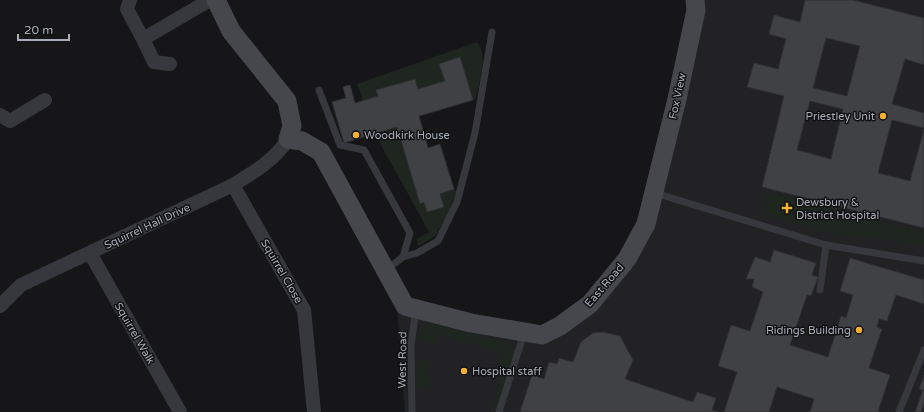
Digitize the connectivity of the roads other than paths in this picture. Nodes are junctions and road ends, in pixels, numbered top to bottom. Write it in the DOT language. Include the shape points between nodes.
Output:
graph roads {
  1 [pos="130,0"];
  2 [pos="210,0"];
  3 [pos="216,0"];
  4 [pos="695,0"];
  5 [pos="492,32"];
  6 [pos="142,39"];
  7 [pos="170,64"];
  8 [pos="319,90"];
  9 [pos="45,100"];
  10 [pos="0,115"];
  11 [pos="288,139"];
  12 [pos="233,185"];
  13 [pos="655,192"];
  14 [pos="826,245"];
  15 [pos="90,253"];
  16 [pos="403,257"];
  17 [pos="924,261"];
  18 [pos="386,270"];
  19 [pos="820,290"];
  20 [pos="0,306"];
  21 [pos="416,308"];
  22 [pos="524,333"];
  23 [pos="924,350"];
  24 [pos="180,412"];
  25 [pos="314,412"];
  26 [pos="412,412"];
  27 [pos="499,412"];
  28 [pos="899,412"];
  1 -- 6 [label="street" via="127,9"];
  2 -- 6 [label="street"];
  3 -- 11 [label="street" via="231,31 286,101 292,126"];
  4 -- 13 [label="street, Fox View" via="696,10"];
  5 -- 16 [label="lane" via="475,133 457,202 438,241 417,253"];
  6 -- 7 [label="street" via="154,62"];
  8 -- 16 [label="lane" via="340,145 364,150 410,233"];
  9 -- 10 [label="street" via="10,120"];
  11 -- 12 [label="street, Squirrel Hall Drive" via="280,151 256,171"];
  11 -- 18 [label="street, East Road" via="302,141 321,152"];
  12 -- 15 [label="street, Squirrel Hall Drive"];
  12 -- 25 [label="street, Squirrel Close" via="304,310"];
  13 -- 14 [label="lane"];
  13 -- 22 [label="street, East Road" via="646,224 627,259 590,304 560,326 542,335"];
  14 -- 17 [label="lane"];
  14 -- 19 [label="lane"];
  15 -- 20 [label="street, Squirrel Hall Drive" via="21,285"];
  15 -- 24 [label="street, Squirrel Walk"];
  16 -- 18 [label="lane"];
  18 -- 21 [label="street, East Road" via="400,300 405,306"];
  21 -- 22 [label="street, East Road" via="471,323"];
  21 -- 26 [label="lane, West Road" via="411,345"];
  22 -- 27 [label="lane"];
  23 -- 28 [label="lane"];
}
